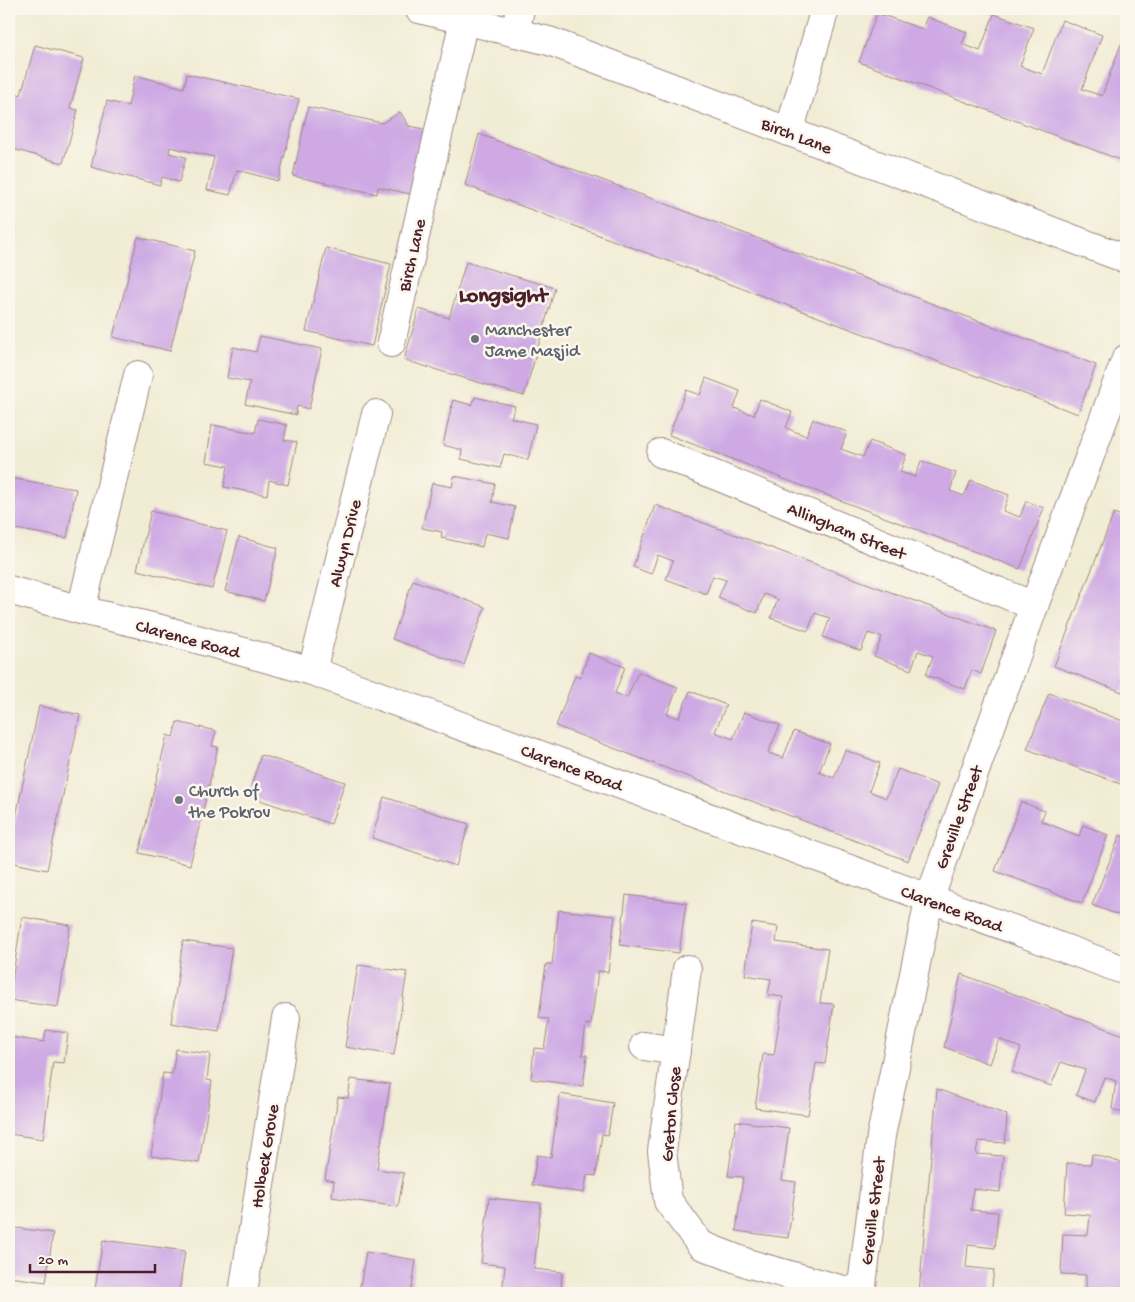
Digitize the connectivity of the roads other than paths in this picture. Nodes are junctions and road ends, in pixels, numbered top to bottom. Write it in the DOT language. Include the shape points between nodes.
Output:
graph roads {
  1 [pos="419,9"];
  2 [pos="825,9"];
  3 [pos="464,20"];
  4 [pos="518,21"];
  5 [pos="789,132"];
  6 [pos="1126,259"];
  7 [pos="391,343"];
  8 [pos="1126,359"];
  9 [pos="138,374"];
  10 [pos="376,414"];
  11 [pos="661,453"];
  12 [pos="9,590"];
  13 [pos="1034,606"];
  14 [pos="81,610"];
  15 [pos="312,672"];
  16 [pos="929,900"];
  17 [pos="687,969"];
  18 [pos="1126,972"];
  19 [pos="286,1018"];
  20 [pos="644,1046"];
  21 [pos="676,1051"];
  22 [pos="243,1293"];
  23 [pos="854,1293"];
  24 [pos="861,1293"];
  1 -- 3 [label="street, Birch Lane"];
  2 -- 5 [label="street"];
  3 -- 4 [label="street, Birch Lane"];
  3 -- 7 [label="street, Birch Lane"];
  4 -- 5 [label="street, Birch Lane" via="550,41"];
  5 -- 6 [label="street, Birch Lane"];
  8 -- 13 [label="street, Greville Street"];
  9 -- 14 [label="street"];
  10 -- 15 [label="street, Alwyn Drive"];
  11 -- 13 [label="street, Allingham Street"];
  12 -- 14 [label="street, Clarence Road"];
  13 -- 16 [label="street, Greville Street"];
  14 -- 15 [label="street, Clarence Road"];
  15 -- 16 [label="street, Clarence Road"];
  16 -- 18 [label="street, Clarence Road"];
  16 -- 24 [label="street, Greville Street" via="881,1136"];
  17 -- 21 [label="street, Greton Close"];
  19 -- 22 [label="street, Holbeck Grove"];
  20 -- 21 [label="street, Greton Close"];
  21 -- 23 [label="street, Greton Close" via="662,1151 668,1201 701,1246 750,1264"];
}
